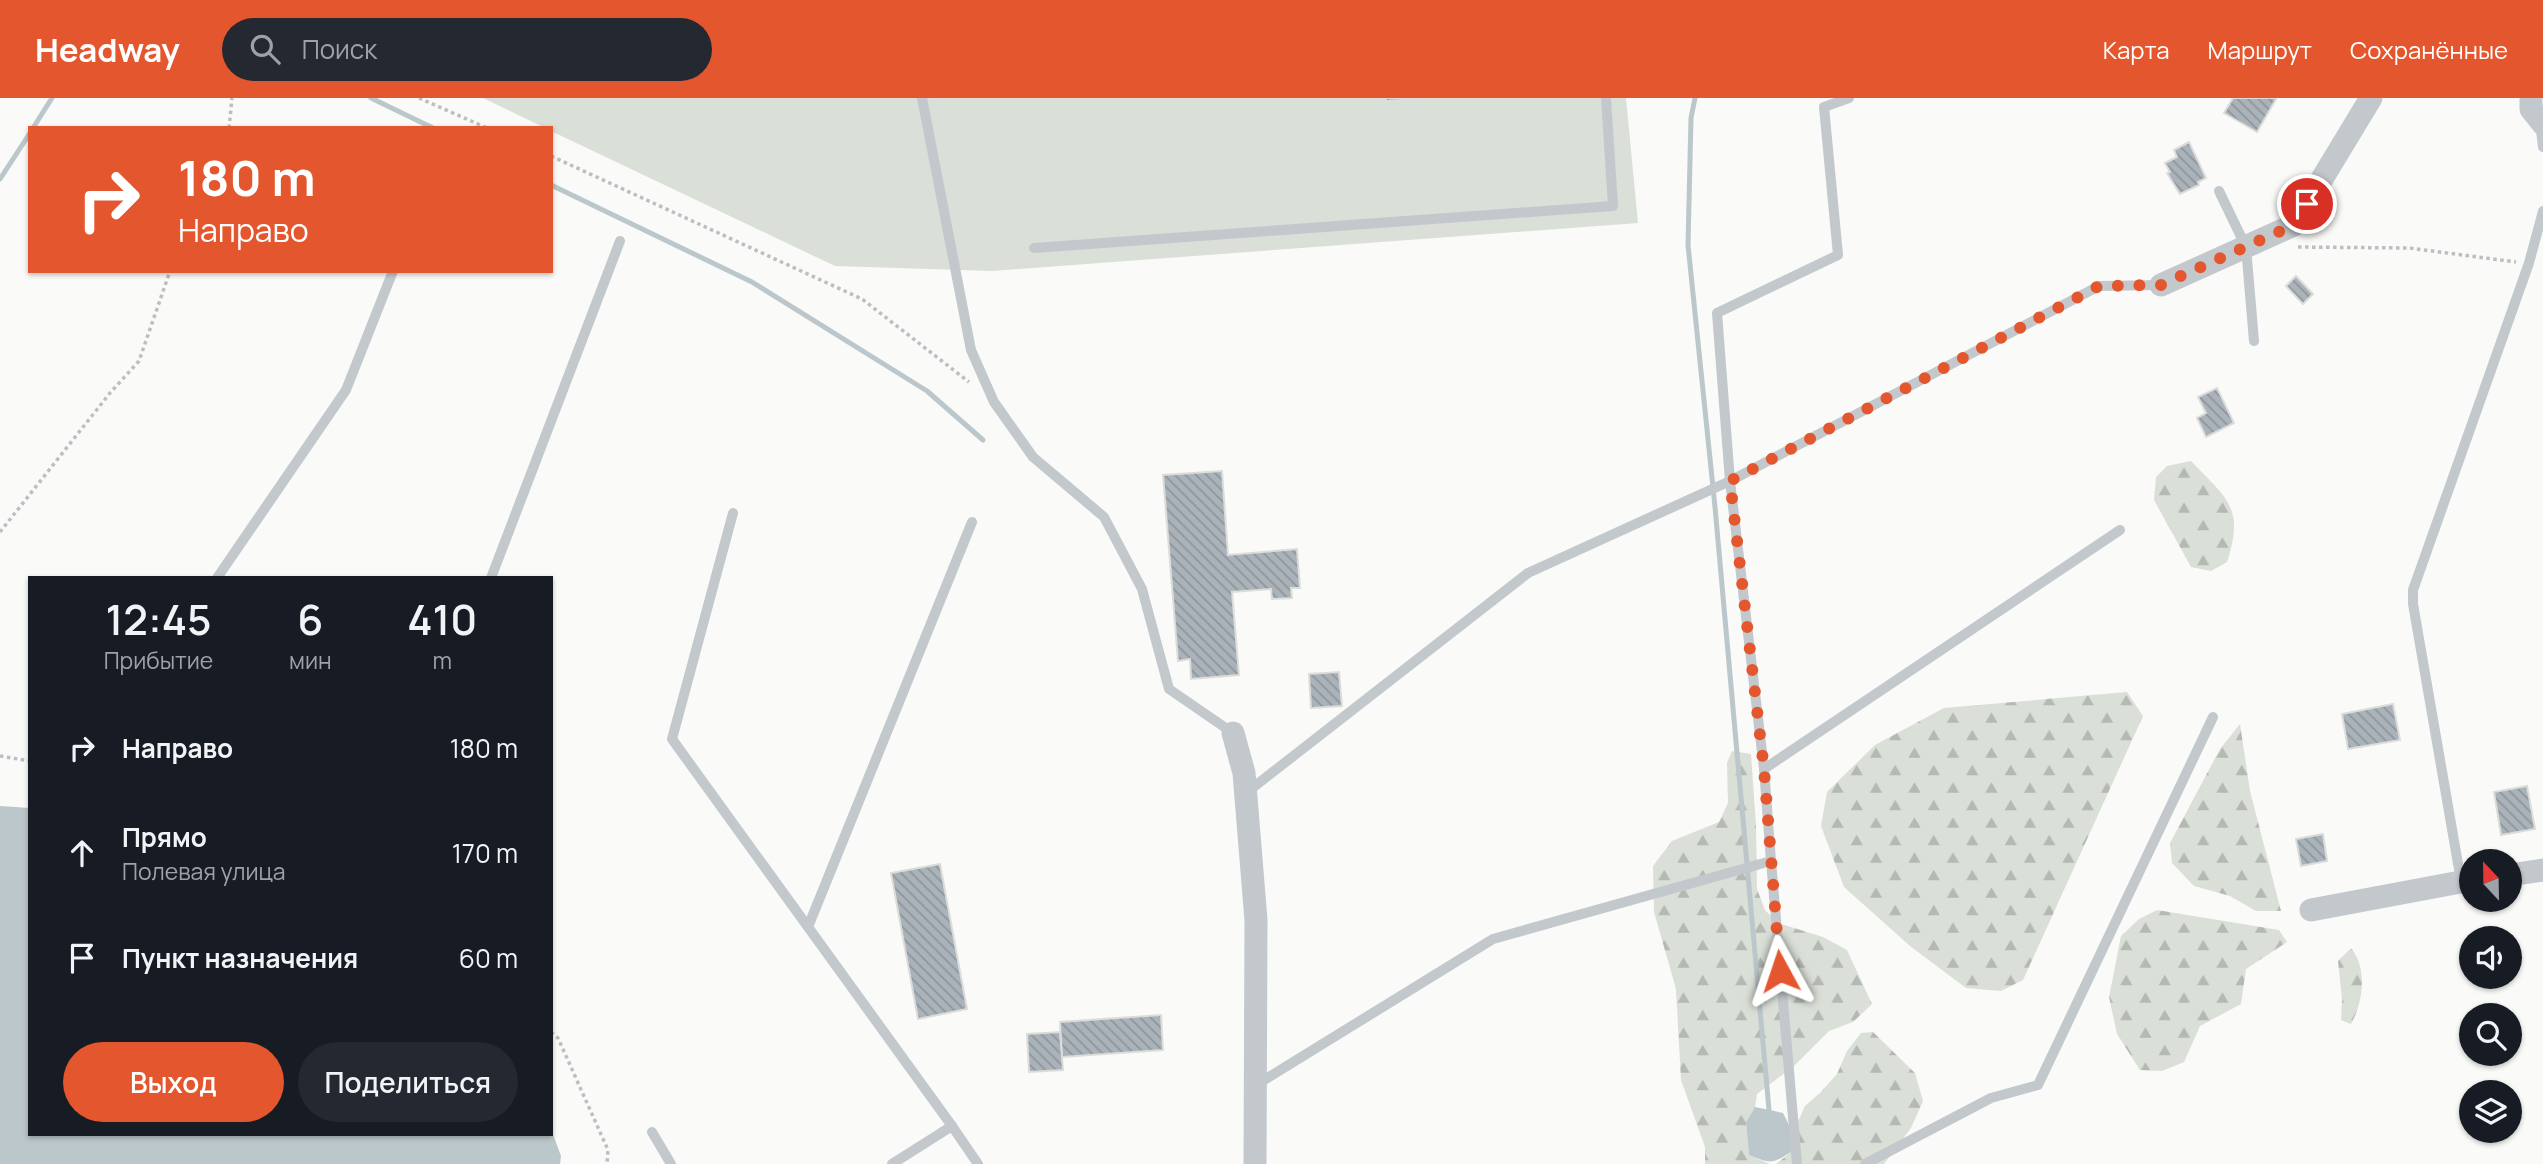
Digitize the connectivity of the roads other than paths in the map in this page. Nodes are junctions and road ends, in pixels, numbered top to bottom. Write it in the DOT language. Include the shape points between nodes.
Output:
graph roads {
  1 [pos="922,98"];
  2 [pos="1606,98"];
  3 [pos="1849,98"];
  4 [pos="2371,98"];
  5 [pos="2531,98"];
  6 [pos="2542,124"];
  7 [pos="2543,147"];
  8 [pos="2218,191"];
  9 [pos="2543,211"];
  10 [pos="620,241"];
  11 [pos="2246,247"];
  12 [pos="1034,248"];
  13 [pos="392,273"];
  14 [pos="2161,285"];
  15 [pos="2254,341"];
  16 [pos="1730,481"];
  17 [pos="733,513"];
  18 [pos="972,522"];
  19 [pos="2120,530"];
  20 [pos="219,576"];
  21 [pos="492,576"];
  22 [pos="2213,717"];
  23 [pos="1233,733"];
  24 [pos="1764,769"];
  25 [pos="1246,793"];
  26 [pos="2460,849"];
  27 [pos="1771,861"];
  28 [pos="2543,870"];
  29 [pos="2522,873"];
  30 [pos="2459,882"];
  31 [pos="2311,910"];
  32 [pos="808,927"];
  33 [pos="1256,1085"];
  34 [pos="952,1126"];
  35 [pos="652,1132"];
  36 [pos="671,1164"];
  37 [pos="892,1164"];
  38 [pos="978,1164"];
  39 [pos="1255,1164"];
  40 [pos="1797,1164"];
  41 [pos="1865,1164"];
  1 -- 23 [label="lane" via="971,350 994,402 1033,457 1104,517 1142,589 1169,689"];
  2 -- 12 [label="lane" via="1613,206"];
  3 -- 16 [label="lane" via="1824,107 1838,255 1717,313"];
  4 -- 11 [label="street" via="2294,225"];
  5 -- 6 [label="street" via="2531,108"];
  6 -- 7 [label="lane"];
  8 -- 11 [label="lane"];
  9 -- 26 [label="lane" via="2529,263 2413,590"];
  10 -- 21 [label="lane"];
  11 -- 14 [label="street"];
  11 -- 15 [label="lane"];
  13 -- 20 [label="lane" via="346,390"];
  14 -- 16 [label="lane" via="2099,286"];
  16 -- 24 [label="lane"];
  16 -- 25 [label="lane" via="1528,573"];
  17 -- 32 [label="lane" via="672,739"];
  18 -- 32 [label="lane"];
  19 -- 24 [label="lane"];
  22 -- 41 [label="lane" via="2038,1085 1991,1098"];
  23 -- 25 [label="street"];
  24 -- 27 [label="lane"];
  25 -- 33 [label="street" via="1256,920"];
  27 -- 33 [label="lane" via="1493,939"];
  27 -- 40 [label="lane"];
  28 -- 29 [label="street"];
  30 -- 31 [label="street"];
  32 -- 34 [label="lane"];
  33 -- 39 [label="street"];
  34 -- 37 [label="lane"];
  34 -- 38 [label="lane"];
  35 -- 36 [label="lane"];
}
